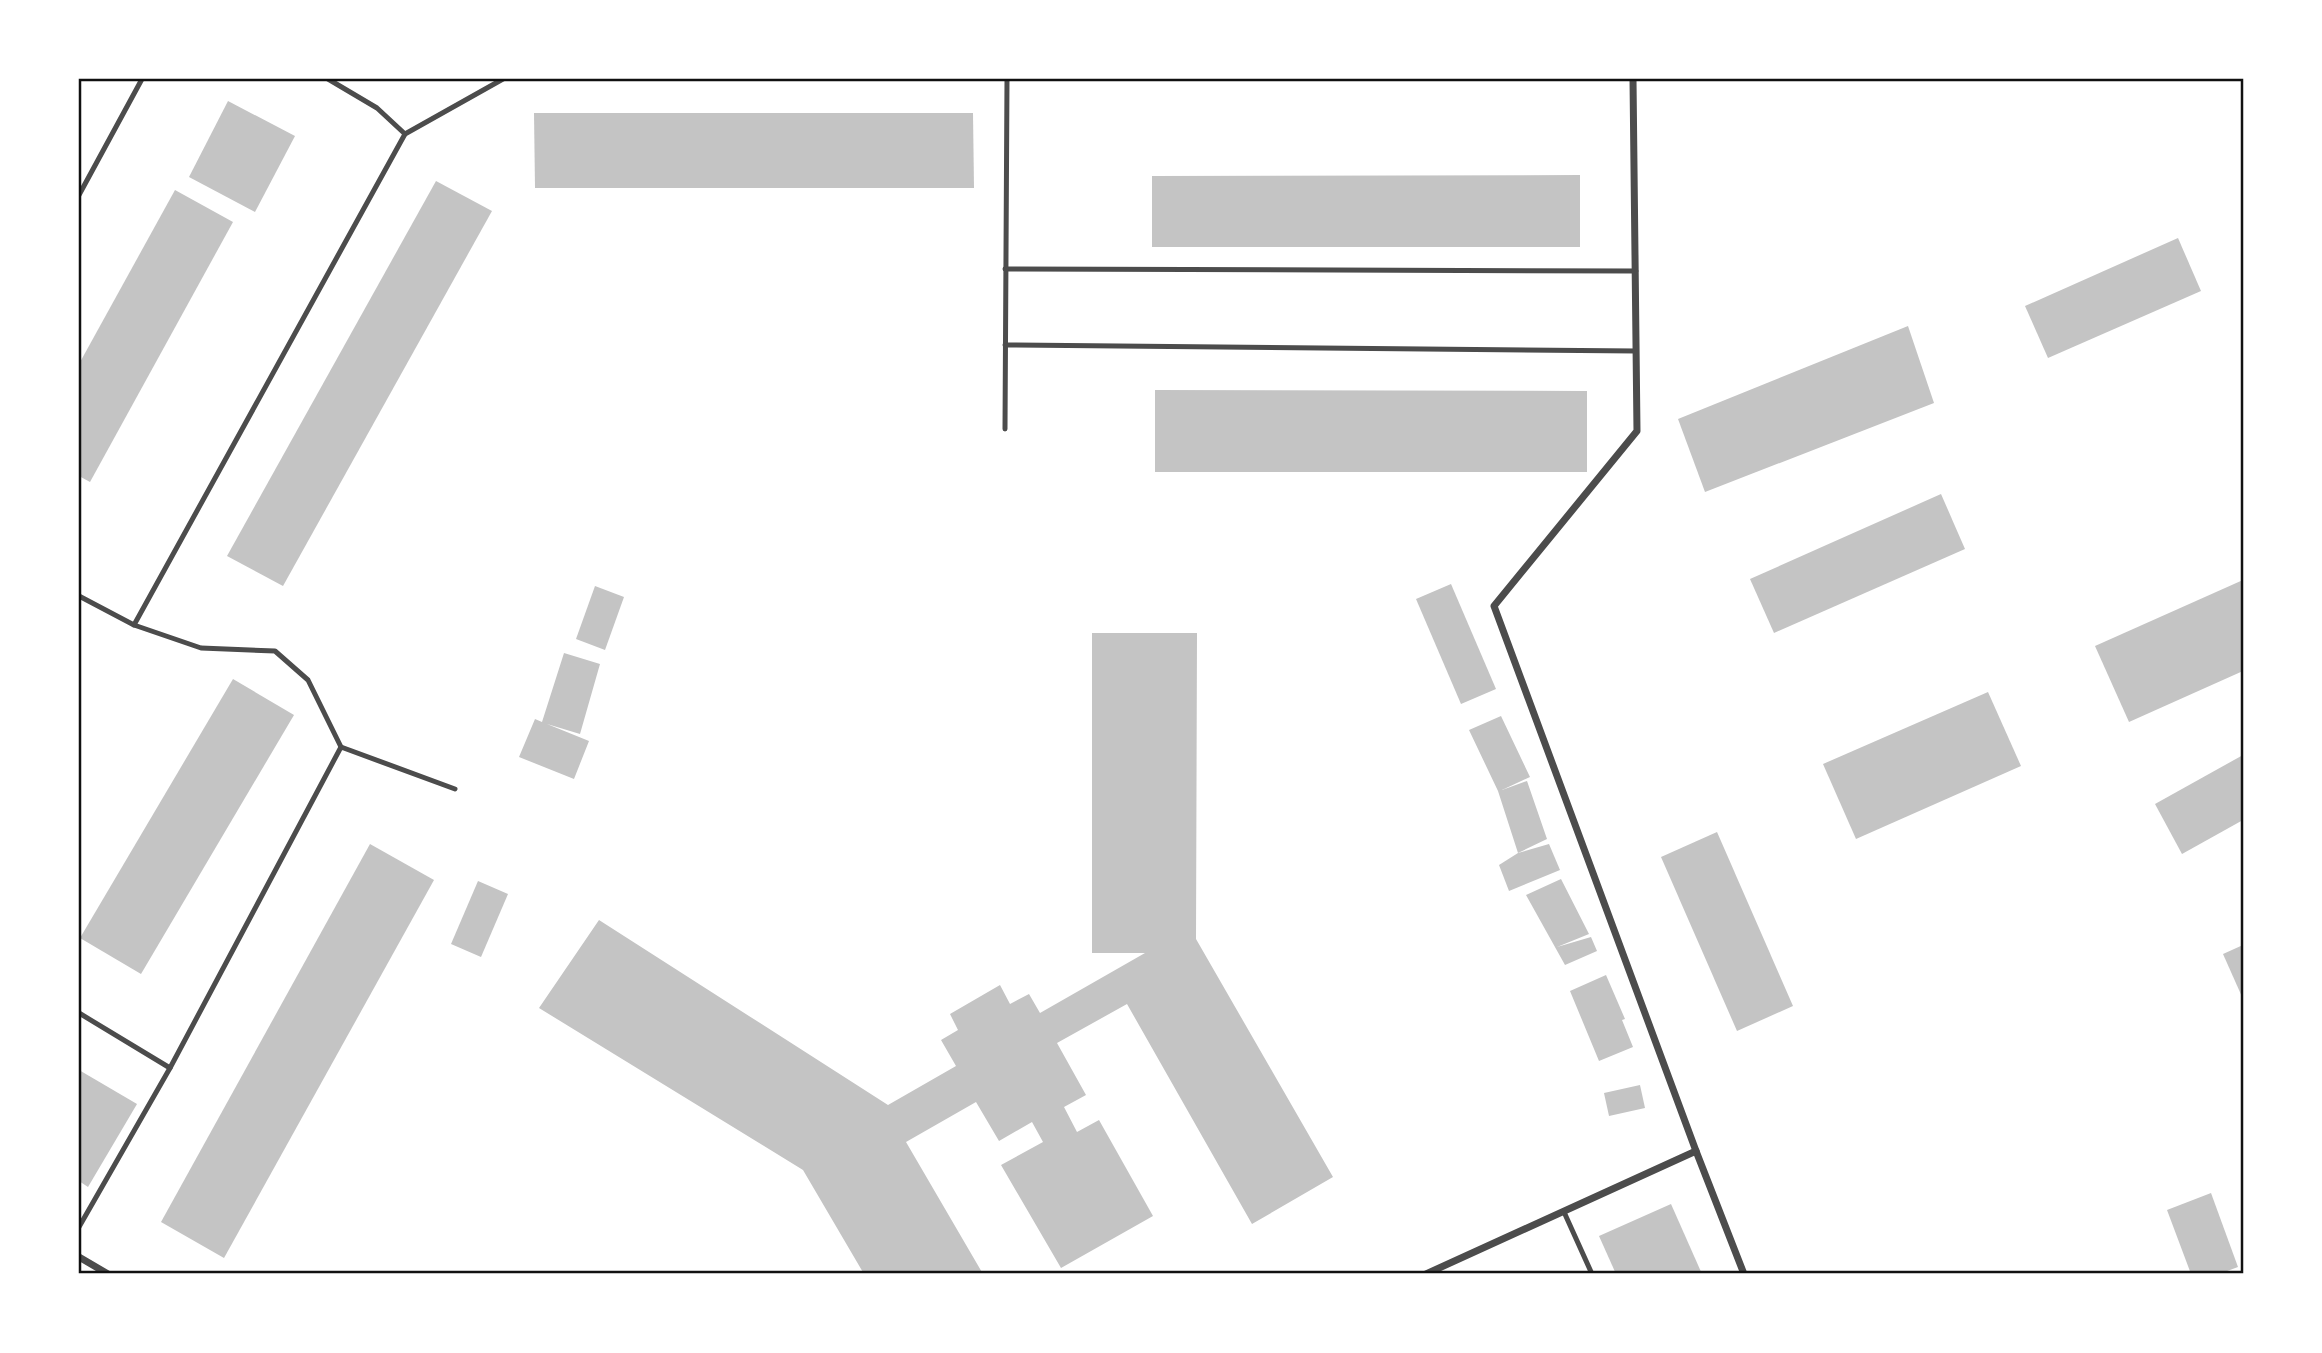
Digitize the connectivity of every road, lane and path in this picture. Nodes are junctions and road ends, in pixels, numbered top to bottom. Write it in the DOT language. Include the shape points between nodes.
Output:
graph roads {
  1 [pos="142,79"];
  2 [pos="328,79"];
  3 [pos="503,79"];
  4 [pos="1007,79"];
  5 [pos="1633,79"];
  6 [pos="405,134"];
  7 [pos="79,195"];
  8 [pos="1005,270"];
  9 [pos="1636,271"];
  10 [pos="1005,345"];
  11 [pos="1636,351"];
  12 [pos="1005,429"];
  13 [pos="79,596"];
  14 [pos="134,625"];
  15 [pos="341,747"];
  16 [pos="455,789"];
  17 [pos="79,1013"];
  18 [pos="170,1068"];
  19 [pos="1696,1151"];
  20 [pos="1564,1212"];
  21 [pos="79,1227"];
  22 [pos="79,1257"];
  23 [pos="108,1274"];
  24 [pos="1426,1274"];
  25 [pos="1592,1274"];
  26 [pos="1744,1274"];
  1 -- 7 [label="lane"];
  2 -- 6 [label="lane" via="377,108"];
  3 -- 6 [label="lane"];
  4 -- 8 [label="lane"];
  5 -- 9 [label="street"];
  6 -- 14 [label="lane"];
  8 -- 9 [label="lane"];
  8 -- 10 [label="lane"];
  9 -- 11 [label="street"];
  10 -- 11 [label="lane"];
  10 -- 12 [label="lane"];
  11 -- 19 [label="street" via="1637,431 1494,606"];
  13 -- 14 [label="lane"];
  14 -- 15 [label="lane" via="201,648 275,652 309,680"];
  15 -- 16 [label="lane"];
  15 -- 18 [label="lane"];
  17 -- 18 [label="lane"];
  18 -- 21 [label="lane"];
  19 -- 20 [label="street"];
  19 -- 26 [label="street"];
  20 -- 24 [label="street"];
  20 -- 25 [label="lane"];
  22 -- 23 [label="street"];
}
